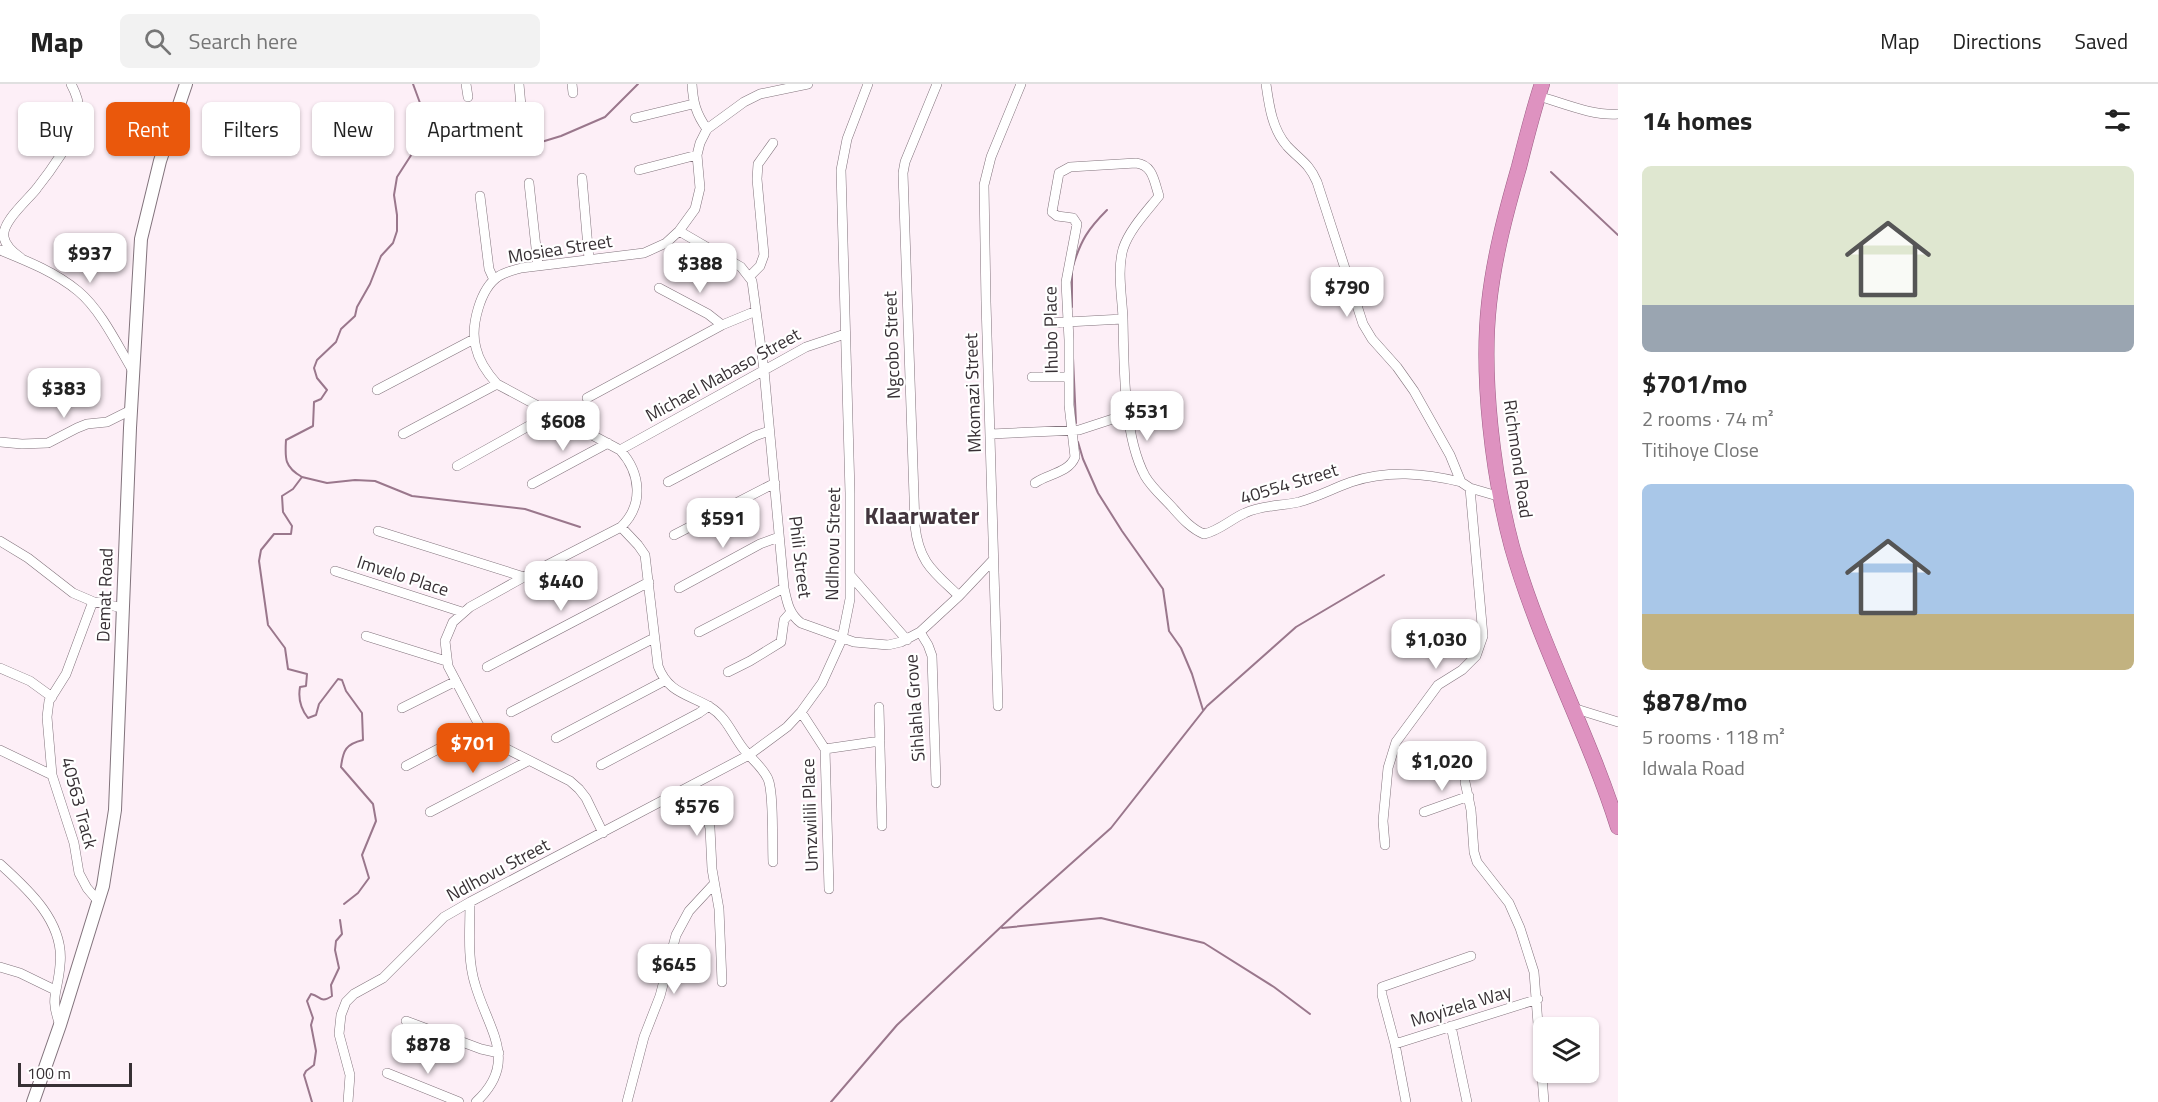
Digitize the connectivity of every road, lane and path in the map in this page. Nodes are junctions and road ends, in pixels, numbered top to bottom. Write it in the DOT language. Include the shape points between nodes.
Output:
graph roads {
  1 [pos="71,84"];
  2 [pos="186,84"];
  3 [pos="466,84"];
  4 [pos="519,84"];
  5 [pos="692,84"];
  6 [pos="808,84"];
  7 [pos="868,84"];
  8 [pos="937,84"];
  9 [pos="1021,84"];
  10 [pos="1266,84"];
  11 [pos="1540,90"];
  12 [pos="468,97"];
  13 [pos="521,102"];
  14 [pos="693,104"];
  15 [pos="1618,114"];
  16 [pos="635,118"];
  17 [pos="707,129"];
  18 [pos="773,143"];
  19 [pos="697,155"];
  20 [pos="639,170"];
  21 [pos="582,178"];
  22 [pos="529,183"];
  23 [pos="480,196"];
  24 [pos="679,231"];
  25 [pos="0,250"];
  26 [pos="21,258"];
  27 [pos="589,259"];
  28 [pos="538,266"];
  29 [pos="750,276"];
  30 [pos="494,280"];
  31 [pos="659,288"];
  32 [pos="756,311"];
  33 [pos="1123,319"];
  34 [pos="1068,322"];
  35 [pos="1048,323"];
  36 [pos="722,326"];
  37 [pos="845,334"];
  38 [pos="474,339"];
  39 [pos="764,370"];
  40 [pos="133,371"];
  41 [pos="1069,377"];
  42 [pos="1032,378"];
  43 [pos="497,384"];
  44 [pos="377,390"];
  45 [pos="587,398"];
  46 [pos="131,410"];
  47 [pos="550,414"];
  48 [pos="1128,414"];
  49 [pos="769,431"];
  50 [pos="1070,431"];
  51 [pos="403,434"];
  52 [pos="991,434"];
  53 [pos="0,442"];
  54 [pos="608,443"];
  55 [pos="620,450"];
  56 [pos="457,466"];
  57 [pos="668,482"];
  58 [pos="1461,482"];
  59 [pos="775,483"];
  60 [pos="1035,483"];
  61 [pos="532,484"];
  62 [pos="1470,488"];
  63 [pos="1501,497"];
  64 [pos="621,527"];
  65 [pos="378,531"];
  66 [pos="674,535"];
  67 [pos="779,537"];
  68 [pos="0,541"];
  69 [pos="993,560"];
  70 [pos="335,571"];
  71 [pos="851,576"];
  72 [pos="524,577"];
  73 [pos="649,582"];
  74 [pos="679,588"];
  75 [pos="784,588"];
  76 [pos="959,596"];
  77 [pos="94,602"];
  78 [pos="122,608"];
  79 [pos="462,612"];
  80 [pos="791,612"];
  81 [pos="699,632"];
  82 [pos="920,632"];
  83 [pos="366,636"];
  84 [pos="654,638"];
  85 [pos="842,639"];
  86 [pos="907,640"];
  87 [pos="446,661"];
  88 [pos="487,667"];
  89 [pos="0,668"];
  90 [pos="728,672"];
  91 [pos="456,681"];
  92 [pos="664,681"];
  93 [pos="52,697"];
  94 [pos="709,706"];
  95 [pos="998,706"];
  96 [pos="879,707"];
  97 [pos="402,708"];
  98 [pos="1574,708"];
  99 [pos="511,712"];
  100 [pos="801,712"];
  101 [pos="1618,722"];
  102 [pos="480,727"];
  103 [pos="556,738"];
  104 [pos="880,741"];
  105 [pos="825,749"];
  106 [pos="0,750"];
  107 [pos="749,755"];
  108 [pos="528,761"];
  109 [pos="601,765"];
  110 [pos="406,766"];
  111 [pos="52,775"];
  112 [pos="1465,782"];
  113 [pos="936,783"];
  114 [pos="693,785"];
  115 [pos="1469,796"];
  116 [pos="430,812"];
  117 [pos="1424,812"];
  118 [pos="882,826"];
  119 [pos="1618,827"];
  120 [pos="603,833"];
  121 [pos="1385,845"];
  122 [pos="773,862"];
  123 [pos="0,864"];
  124 [pos="714,884"];
  125 [pos="829,889"];
  126 [pos="98,901"];
  127 [pos="470,902"];
  128 [pos="1471,956"];
  129 [pos="0,967"];
  130 [pos="722,982"];
  131 [pos="55,990"];
  132 [pos="1538,999"];
  133 [pos="406,1021"];
  134 [pos="60,1025"];
  135 [pos="1450,1026"];
  136 [pos="1395,1044"];
  137 [pos="499,1053"];
  138 [pos="387,1073"];
  139 [pos="33,1102"];
  140 [pos="348,1102"];
  141 [pos="459,1102"];
  142 [pos="476,1102"];
  143 [pos="627,1102"];
  144 [pos="1406,1102"];
  145 [pos="1467,1102"];
  146 [pos="1544,1102"];
  1 -- 26 [label="street" via="79,104 74,132 5,229 6,241"];
  2 -- 40 [label="street, Demat Road" via="160,161 141,239"];
  3 -- 12 [label="street"];
  4 -- 13 [label="street"];
  5 -- 14 [label="street"];
  6 -- 17 [label="street" via="760,94"];
  7 -- 37 [label="street, Ndlhovu Street" via="842,154"];
  8 -- 76 [label="street, Ngcobo Street" via="903,173 915,526 926,564"];
  9 -- 52 [label="street, Mkomazi Street" via="991,157 984,185"];
  10 -- 58 [label="street" via="1273,121 1280,135 1314,176 1363,324 1414,391"];
  11 -- 15 [label="street" via="1595,112"];
  11 -- 63 [label="highway, Richmond Road" via="1496,253 1488,306 1492,437"];
  14 -- 16 [label="street"];
  14 -- 17 [label="street"];
  17 -- 19 [label="street"];
  18 -- 29 [label="street" via="758,164 764,255"];
  19 -- 20 [label="street"];
  19 -- 24 [label="street, Mosiea Street" via="698,200"];
  21 -- 27 [label="street"];
  22 -- 28 [label="street"];
  23 -- 30 [label="street" via="489,269"];
  24 -- 27 [label="street, Mosiea Street" via="651,250"];
  24 -- 29 [label="street"];
  25 -- 26 [label="street"];
  26 -- 40 [label="street" via="80,292"];
  27 -- 28 [label="street, Mosiea Street"];
  28 -- 30 [label="street, Mosiea Street" via="505,273"];
  29 -- 32 [label="street, Phili Street"];
  30 -- 38 [label="street, Mosiea Street" via="476,314"];
  31 -- 36 [label="street" via="708,314"];
  32 -- 36 [label="street"];
  32 -- 39 [label="street, Phili Street"];
  33 -- 34 [label="street"];
  33 -- 34 [label="street, Ihubo Place" via="1124,248 1159,196 1152,173 1144,164 1070,167 1059,173 1052,212 1073,218 1077,224 1066,282"];
  33 -- 48 [label="street"];
  34 -- 35 [label="street"];
  34 -- 41 [label="street, Ihubo Place"];
  36 -- 45 [label="street"];
  37 -- 39 [label="street, Michael Mabaso Street" via="806,347"];
  37 -- 71 [label="street, Ndlhovu Street"];
  38 -- 43 [label="street, Mosiea Street" via="482,363"];
  38 -- 44 [label="street"];
  39 -- 49 [label="street, Phili Street"];
  39 -- 55 [label="street, Michael Mabaso Street"];
  40 -- 46 [label="street, Demat Road"];
  41 -- 42 [label="street"];
  41 -- 50 [label="street, Ihubo Place"];
  43 -- 47 [label="street, Mosiea Street"];
  43 -- 51 [label="street"];
  46 -- 53 [label="street" via="107,422 87,424 48,443"];
  46 -- 78 [label="street, Demat Road"];
  47 -- 54 [label="street, Mosiea Street"];
  47 -- 56 [label="street"];
  48 -- 50 [label="street" via="1098,426"];
  48 -- 58 [label="street, 40554 Street" via="1134,447 1145,475 1180,515 1204,534 1245,513 1298,502 1381,475 1415,474"];
  49 -- 57 [label="street"];
  49 -- 59 [label="street, Phili Street"];
  50 -- 52 [label="street"];
  50 -- 60 [label="street, Ihubo Place" via="1073,462"];
  52 -- 69 [label="street, Mkomazi Street"];
  54 -- 55 [label="street, Mosiea Street"];
  54 -- 61 [label="street"];
  55 -- 64 [label="street, Mosiea Street" via="634,469 638,493 636,506"];
  58 -- 62 [label="street"];
  59 -- 66 [label="street"];
  59 -- 67 [label="street, Phili Street"];
  62 -- 63 [label="street"];
  62 -- 121 [label="street" via="1483,636 1476,656 1438,685 1396,742 1388,768"];
  63 -- 98 [label="highway, Richmond Road" via="1527,593"];
  64 -- 72 [label="street"];
  64 -- 73 [label="street" via="643,551"];
  65 -- 72 [label="street"];
  67 -- 74 [label="street"];
  67 -- 75 [label="street, Phili Street"];
  68 -- 77 [label="street" via="73,593"];
  69 -- 76 [label="street, Phili Street"];
  69 -- 95 [label="street, Mkomazi Street"];
  70 -- 79 [label="street, Imvelo Place"];
  71 -- 85 [label="street, Ndlhovu Street"];
  71 -- 86 [label="street"];
  72 -- 79 [label="street"];
  73 -- 84 [label="street"];
  73 -- 88 [label="street"];
  75 -- 80 [label="street, Phili Street"];
  75 -- 81 [label="street"];
  76 -- 82 [label="street, Phili Street"];
  77 -- 78 [label="street"];
  77 -- 93 [label="street, 40563 Track" via="66,674"];
  78 -- 126 [label="street, Demat Road" via="115,810"];
  79 -- 87 [label="street" via="445,641"];
  80 -- 85 [label="street, Phili Street" via="801,623"];
  80 -- 90 [label="street" via="784,620 781,642"];
  82 -- 86 [label="street, Phili Street"];
  82 -- 113 [label="street, Sihlahla Grove" via="932,656"];
  83 -- 87 [label="street"];
  84 -- 92 [label="street"];
  84 -- 99 [label="street"];
  85 -- 86 [label="street, Phili Street" via="888,645"];
  85 -- 100 [label="street, Ndlhovu Street" via="822,683"];
  87 -- 91 [label="street"];
  89 -- 93 [label="street" via="30,681"];
  91 -- 97 [label="street"];
  91 -- 102 [label="street"];
  92 -- 94 [label="street"];
  92 -- 103 [label="street"];
  93 -- 111 [label="street, 40563 Track" via="47,717"];
  94 -- 107 [label="street" via="727,722"];
  94 -- 109 [label="street"];
  96 -- 104 [label="street"];
  98 -- 101 [label="street"];
  98 -- 119 [label="highway, Richmond Road"];
  100 -- 105 [label="street, Umzwilili Place"];
  100 -- 107 [label="street, Ndlhovu Street"];
  102 -- 108 [label="street" via="501,746"];
  102 -- 110 [label="street"];
  104 -- 105 [label="street"];
  104 -- 118 [label="street"];
  105 -- 125 [label="street, Umzwilili Place"];
  106 -- 111 [label="street"];
  107 -- 114 [label="street, Ndlhovu Street"];
  107 -- 122 [label="street" via="769,785"];
  108 -- 116 [label="street"];
  108 -- 120 [label="street" via="579,789"];
  111 -- 126 [label="street, 40563 Track" via="74,843 79,873"];
  112 -- 115 [label="street"];
  114 -- 120 [label="street, Ndlhovu Street"];
  114 -- 124 [label="street" via="710,828"];
  115 -- 117 [label="street"];
  115 -- 132 [label="street" via="1474,852 1515,916 1534,972"];
  120 -- 127 [label="street, Ndlhovu Street"];
  123 -- 131 [label="street" via="44,909 58,937 61,947"];
  124 -- 130 [label="street"];
  124 -- 143 [label="street" via="689,911 676,935"];
  126 -- 134 [label="street, Demat Road"];
  127 -- 137 [label="street" via="471,965"];
  127 -- 140 [label="street, Ndlhovu Street" via="444,917 383,978 346,1002 339,1034 350,1075"];
  128 -- 136 [label="street" via="1383,986"];
  129 -- 131 [label="street"];
  131 -- 134 [label="street" via="54,1006"];
  132 -- 135 [label="street, Moyizela Way"];
  132 -- 146 [label="street"];
  133 -- 137 [label="street"];
  134 -- 139 [label="street, Demat Road"];
  135 -- 136 [label="street, Moyizela Way"];
  135 -- 145 [label="street"];
  136 -- 144 [label="street"];
  137 -- 142 [label="street" via="494,1082"];
  138 -- 141 [label="street"];
}
